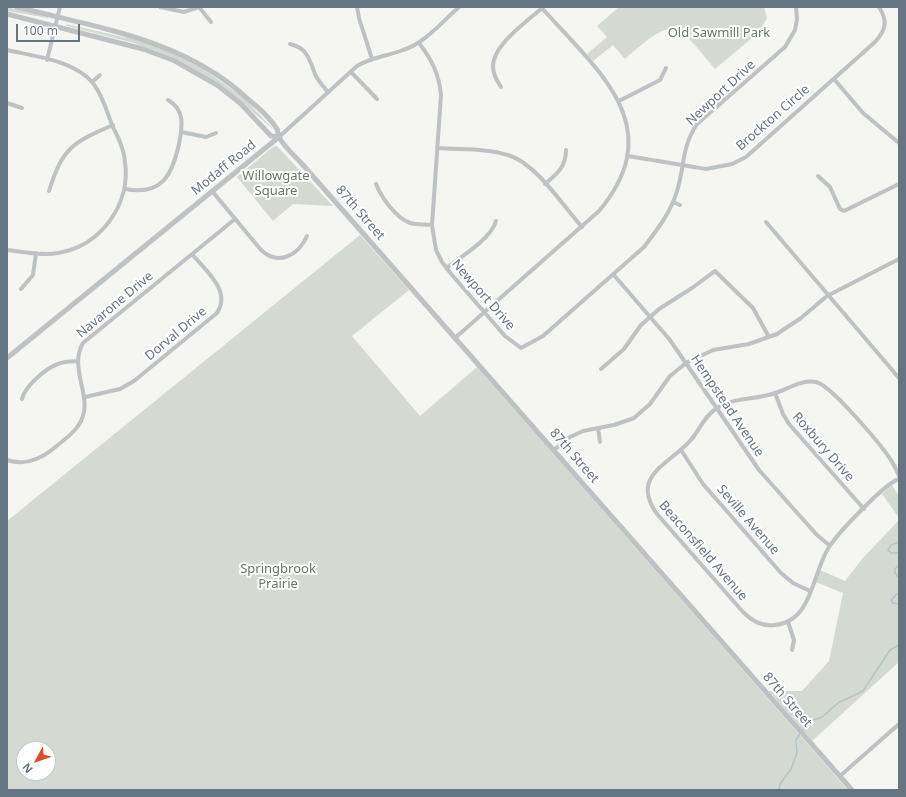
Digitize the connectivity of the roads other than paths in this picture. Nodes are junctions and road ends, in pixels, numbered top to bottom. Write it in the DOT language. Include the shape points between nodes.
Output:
graph roads {
  1 [pos="18,7"];
  2 [pos="60,7"];
  3 [pos="160,7"];
  4 [pos="199,7"];
  5 [pos="357,7"];
  6 [pos="459,7"];
  7 [pos="796,7"];
  8 [pos="879,7"];
  9 [pos="542,8"];
  10 [pos="7,14"];
  11 [pos="58,17"];
  12 [pos="211,22"];
  13 [pos="56,26"];
  14 [pos="419,42"];
  15 [pos="290,44"];
  16 [pos="7,50"];
  17 [pos="372,59"];
  18 [pos="47,60"];
  19 [pos="666,68"];
  20 [pos="351,72"];
  21 [pos="100,75"];
  22 [pos="834,79"];
  23 [pos="92,82"];
  24 [pos="501,87"];
  25 [pos="328,92"];
  26 [pos="378,99"];
  27 [pos="168,100"];
  28 [pos="619,101"];
  29 [pos="7,102"];
  30 [pos="22,108"];
  31 [pos="113,125"];
  32 [pos="181,132"];
  33 [pos="216,133"];
  34 [pos="279,137"];
  35 [pos="899,143"];
  36 [pos="437,148"];
  37 [pos="566,150"];
  38 [pos="628,156"];
  39 [pos="683,165"];
  40 [pos="818,176"];
  41 [pos="376,184"];
  42 [pos="545,184"];
  43 [pos="899,184"];
  44 [pos="125,189"];
  45 [pos="49,191"];
  46 [pos="212,191"];
  47 [pos="673,202"];
  48 [pos="680,205"];
  49 [pos="236,219"];
  50 [pos="496,221"];
  51 [pos="766,222"];
  52 [pos="432,225"];
  53 [pos="582,227"];
  54 [pos="307,236"];
  55 [pos="7,250"];
  56 [pos="36,254"];
  57 [pos="192,254"];
  58 [pos="899,259"];
  59 [pos="446,268"];
  60 [pos="613,274"];
  61 [pos="21,289"];
  62 [pos="827,296"];
  63 [pos="484,312"];
  64 [pos="651,317"];
  65 [pos="455,338"];
  66 [pos="769,338"];
  67 [pos="7,358"];
  68 [pos="77,361"];
  69 [pos="686,363"];
  70 [pos="601,369"];
  71 [pos="899,378"];
  72 [pos="775,393"];
  73 [pos="85,397"];
  74 [pos="22,399"];
  75 [pos="716,408"];
  76 [pos="598,428"];
  77 [pos="600,442"];
  78 [pos="554,450"];
  79 [pos="681,450"];
  80 [pos="7,460"];
  81 [pos="899,477"];
  82 [pos="864,509"];
  83 [pos="830,546"];
  84 [pos="810,591"];
  85 [pos="788,622"];
  86 [pos="792,650"];
  87 [pos="899,724"];
  88 [pos="840,776"];
  89 [pos="852,790"];
  1 -- 11 [label="street, 87th Street"];
  2 -- 11 [label="street"];
  3 -- 4 [label="street" via="184,12"];
  4 -- 12 [label="street"];
  5 -- 17 [label="street" via="358,18"];
  6 -- 14 [label="street, Modaff Road"];
  7 -- 39 [label="street, Newport Drive" via="795,30 788,43 698,124 689,137"];
  8 -- 22 [label="street, Brockton Circle" via="886,24 883,33"];
  9 -- 24 [label="street" via="502,44 495,56 494,75"];
  9 -- 28 [label="street" via="605,79"];
  10 -- 13 [label="street, 87th Street"];
  11 -- 13 [label="street"];
  11 -- 34 [label="street, 87th Street" via="157,44 199,63 230,83 250,100 278,130"];
  13 -- 18 [label="street"];
  13 -- 34 [label="street, 87th Street" via="143,49 175,61 217,85 271,136"];
  14 -- 17 [label="street, Modaff Road" via="404,50"];
  14 -- 36 [label="street, Newport Drive" via="429,55 440,79"];
  15 -- 25 [label="street" via="300,47 308,54 319,80"];
  16 -- 18 [label="street"];
  17 -- 20 [label="street, Modaff Road"];
  18 -- 23 [label="street" via="72,67"];
  19 -- 28 [label="street" via="660,80"];
  20 -- 25 [label="street, Modaff Road"];
  20 -- 26 [label="street"];
  21 -- 23 [label="street"];
  22 -- 35 [label="street" via="863,113"];
  22 -- 39 [label="street, Brockton Circle" via="746,157 719,168 706,169"];
  23 -- 31 [label="street"];
  25 -- 34 [label="street, Modaff Road"];
  27 -- 32 [label="street" via="175,104 181,115"];
  28 -- 38 [label="street" via="627,127"];
  29 -- 30 [label="street"];
  31 -- 44 [label="street" via="125,158"];
  31 -- 45 [label="street" via="86,137 69,149 59,162"];
  32 -- 33 [label="street" via="206,137"];
  32 -- 44 [label="street" via="174,163 166,178 150,189"];
  34 -- 46 [label="street, Modaff Road"];
  34 -- 65 [label="street, 87th Street"];
  36 -- 42 [label="street" via="508,155 522,161"];
  36 -- 52 [label="street, Newport Drive"];
  37 -- 42 [label="street" via="563,166"];
  38 -- 39 [label="street, Brockton Circle"];
  38 -- 53 [label="street" via="613,194"];
  39 -- 47 [label="street, Newport Drive"];
  40 -- 43 [label="street" via="830,187 840,209 844,211"];
  41 -- 52 [label="street" via="384,198 404,220"];
  42 -- 53 [label="street"];
  44 -- 56 [label="street" via="114,215 103,230 91,239 67,251"];
  46 -- 49 [label="street"];
  46 -- 67 [label="street, Modaff Road"];
  47 -- 48 [label="street"];
  47 -- 60 [label="street, Newport Drive" via="644,247"];
  49 -- 54 [label="street" via="261,250 272,258 292,255"];
  49 -- 57 [label="street, Navarone Drive"];
  50 -- 59 [label="street" via="484,238"];
  51 -- 62 [label="street"];
  52 -- 59 [label="street, Newport Drive" via="436,250"];
  53 -- 63 [label="street"];
  55 -- 56 [label="street"];
  56 -- 61 [label="street" via="33,275"];
  57 -- 68 [label="street, Navarone Drive" via="87,339 79,351"];
  57 -- 73 [label="street, Dorval Drive" via="221,293 222,303 217,313 134,381 120,388"];
  58 -- 62 [label="street"];
  59 -- 63 [label="street, Newport Drive"];
  60 -- 63 [label="street, Newport Drive" via="543,336 521,348 505,336"];
  60 -- 64 [label="street, Hempstead Avenue"];
  62 -- 66 [label="street" via="793,324"];
  62 -- 71 [label="street"];
  63 -- 65 [label="street"];
  64 -- 66 [label="street" via="665,304 715,271 753,308"];
  64 -- 69 [label="street, Hempstead Avenue"];
  64 -- 70 [label="street" via="641,325 624,349"];
  65 -- 78 [label="street, 87th Street"];
  66 -- 69 [label="street" via="713,350"];
  68 -- 73 [label="street"];
  68 -- 74 [label="street" via="54,366 28,387"];
  69 -- 75 [label="street, Hempstead Avenue"];
  69 -- 76 [label="street" via="670,376 650,404 634,418"];
  72 -- 75 [label="street" via="728,402"];
  72 -- 81 [label="street" via="805,382 816,382 826,386 886,453"];
  72 -- 82 [label="street, Roxbury Drive" via="789,424"];
  73 -- 80 [label="street" via="85,411 79,425 42,457 20,463"];
  75 -- 79 [label="street, Beaconsfield Avenue"];
  75 -- 83 [label="street, Hempstead Avenue" via="759,470 816,534"];
  76 -- 77 [label="street"];
  76 -- 78 [label="street" via="570,437"];
  78 -- 88 [label="street, 87th Street"];
  79 -- 84 [label="street, Seville Avenue" via="703,484 781,573 793,584"];
  79 -- 85 [label="street, Beaconsfield Avenue" via="650,479 646,489 653,509 751,620 767,626"];
  81 -- 82 [label="street" via="883,488"];
  82 -- 83 [label="street"];
  83 -- 84 [label="street" via="821,561"];
  84 -- 85 [label="street" via="800,613"];
  85 -- 86 [label="street" via="794,640"];
  87 -- 88 [label="street"];
  88 -- 89 [label="street, 87th Street"];
}
